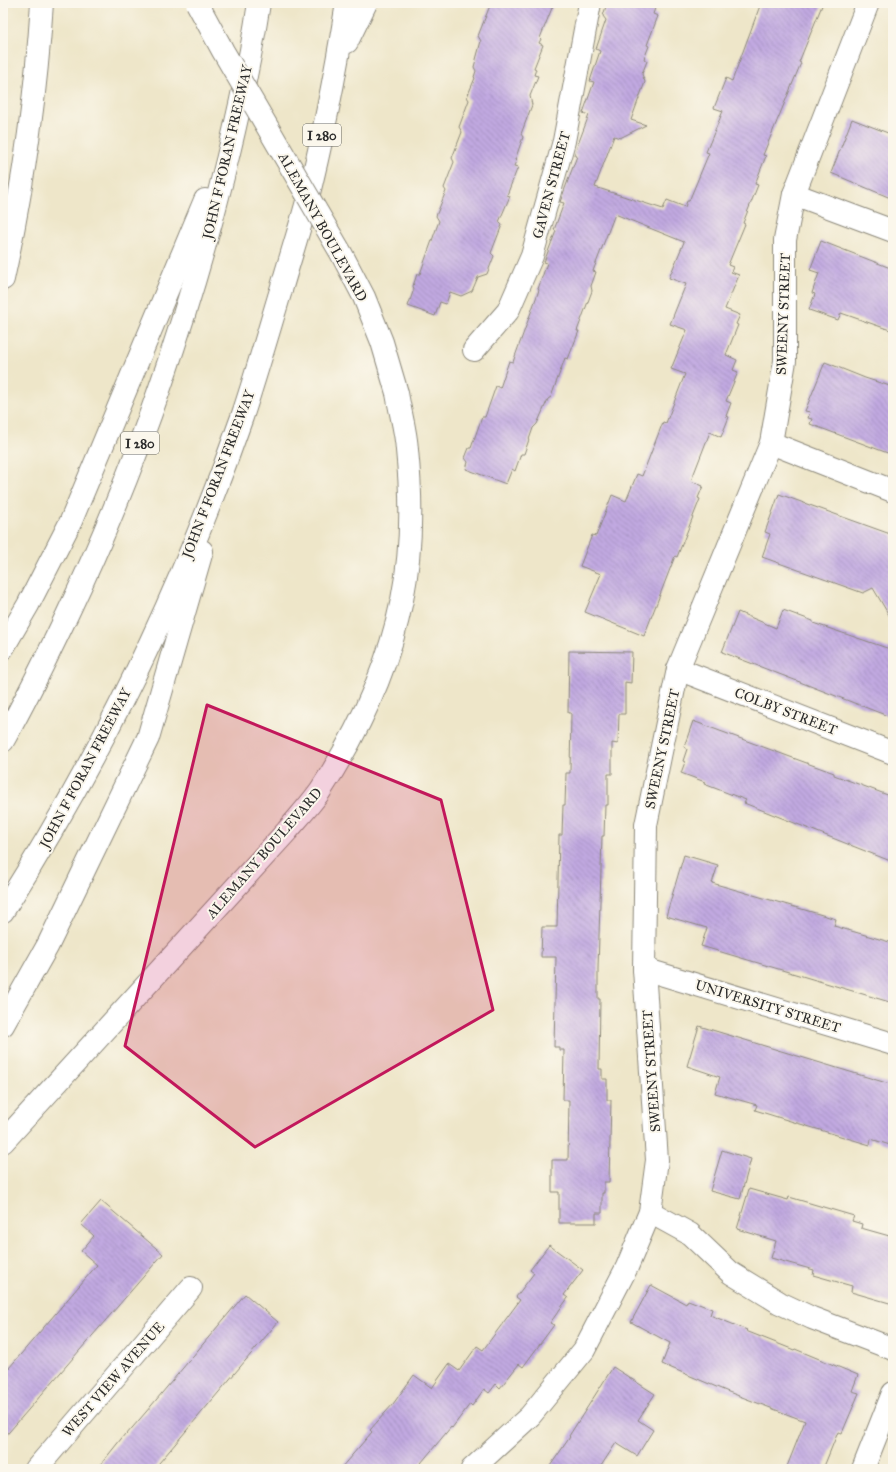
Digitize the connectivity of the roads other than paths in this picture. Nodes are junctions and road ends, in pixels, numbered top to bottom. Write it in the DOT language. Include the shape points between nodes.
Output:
graph roads {
  1 [pos="42,3"];
  2 [pos="197,3"];
  3 [pos="259,3"];
  4 [pos="347,3"];
  5 [pos="366,3"];
  6 [pos="590,3"];
  7 [pos="868,3"];
  8 [pos="336,63"];
  9 [pos="235,129"];
  10 [pos="794,194"];
  11 [pos="893,231"];
  12 [pos="3,279"];
  13 [pos="474,350"];
  14 [pos="241,419"];
  15 [pos="771,443"];
  16 [pos="893,491"];
  17 [pos="3,648"];
  18 [pos="678,669"];
  19 [pos="3,741"];
  20 [pos="893,753"];
  21 [pos="3,911"];
  22 [pos="644,969"];
  23 [pos="3,1025"];
  24 [pos="893,1044"];
  25 [pos="3,1142"];
  26 [pos="650,1212"];
  27 [pos="191,1288"];
  28 [pos="893,1349"];
  29 [pos="893,1393"];
  30 [pos="36,1469"];
  31 [pos="472,1469"];
  32 [pos="863,1469"];
  1 -- 12 [label="main road" via="28,135"];
  2 -- 25 [label="main road, ALEMANY BOULEVARD, bridge" via="341,253 364,297 382,342 397,393 407,448 409,550 402,600 388,654 370,700 348,746 319,792 287,831"];
  3 -- 9 [label="main road, JOHN F FORAN FREEWAY / I 280"];
  4 -- 8 [label="main road, JOHN F FORAN FREEWAY / I 280"];
  5 -- 8 [label="main road"];
  6 -- 13 [label="main road, GAVEN STREET" via="564,141 532,256 508,311"];
  7 -- 10 [label="main road, SWEENY STREET"];
  8 -- 14 [label="main road, JOHN F FORAN FREEWAY / I 280" via="305,206"];
  9 -- 17 [label="main road" via="71,521"];
  9 -- 19 [label="main road, JOHN F FORAN FREEWAY / I 280" via="188,302 141,442 84,580"];
  10 -- 11 [label="main road"];
  10 -- 15 [label="main road, SWEENY STREET" via="785,240 785,361"];
  14 -- 21 [label="main road, JOHN F FORAN FREEWAY / I 280" via="181,571 132,679 55,825"];
  14 -- 23 [label="main road" via="148,738 48,945"];
  15 -- 16 [label="main road"];
  15 -- 18 [label="main road, SWEENY STREET"];
  18 -- 20 [label="main road, COLBY STREET"];
  18 -- 22 [label="main road, SWEENY STREET" via="646,825"];
  22 -- 24 [label="main road, UNIVERSITY STREET"];
  22 -- 26 [label="main road, SWEENY STREET" via="657,1160"];
  26 -- 28 [label="main road" via="690,1234 731,1273 780,1303"];
  26 -- 31 [label="main road, SWEENY STREET" via="627,1267 584,1350 530,1416"];
  27 -- 30 [label="main road, WEST VIEW AVENUE"];
  29 -- 32 [label="main road"];
}
